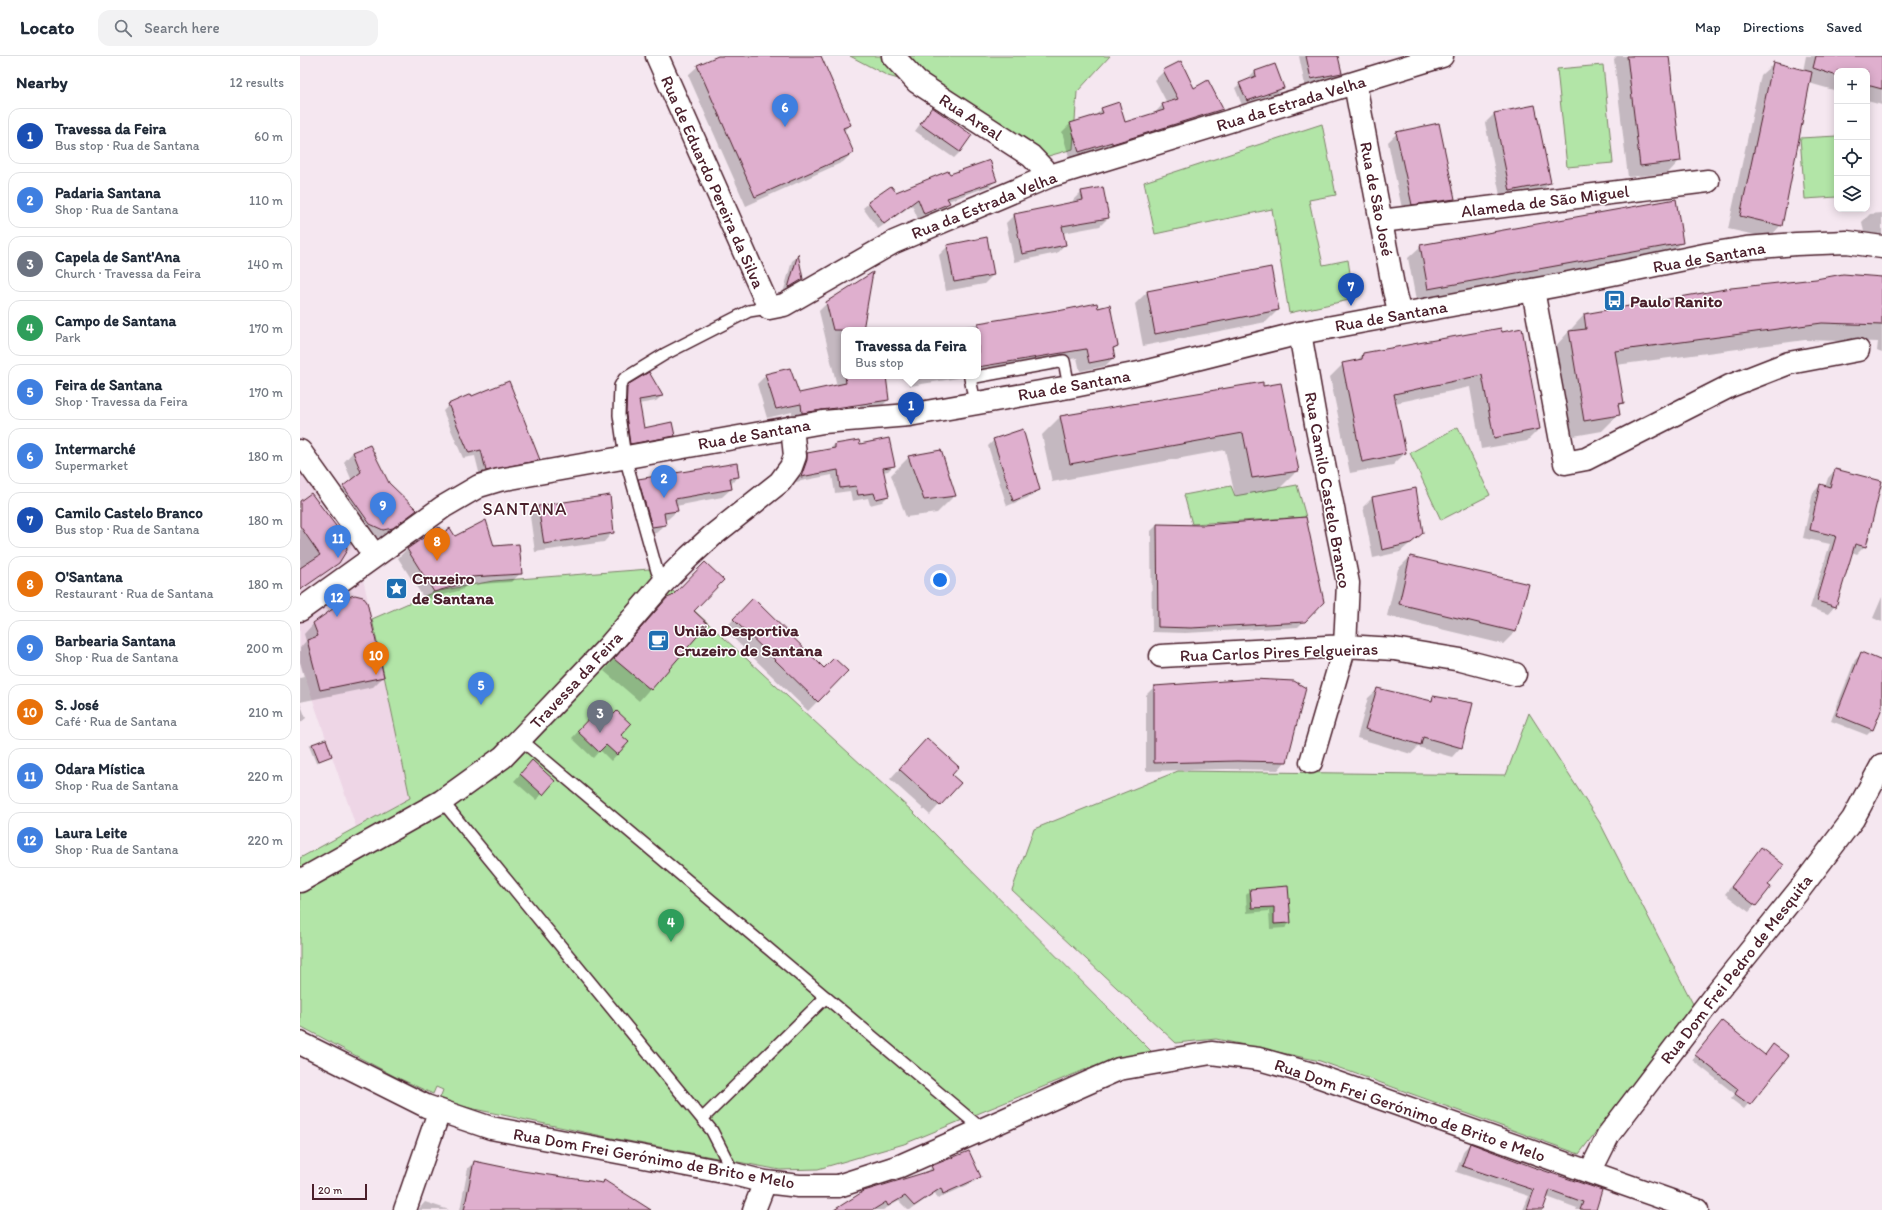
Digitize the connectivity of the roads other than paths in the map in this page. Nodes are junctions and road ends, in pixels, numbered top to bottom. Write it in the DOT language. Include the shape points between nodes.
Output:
graph roads {
  1 [pos="657,56"];
  2 [pos="893,56"];
  3 [pos="1442,56"];
  4 [pos="1355,84"];
  5 [pos="1050,176"];
  6 [pos="1708,181"];
  7 [pos="1381,220"];
  8 [pos="1882,247"];
  9 [pos="1533,290"];
  10 [pos="769,308"];
  11 [pos="1400,314"];
  12 [pos="1300,333"];
  13 [pos="1858,350"];
  14 [pos="792,427"];
  15 [pos="300,451"];
  16 [pos="625,457"];
  17 [pos="300,461"];
  18 [pos="323,484"];
  19 [pos="375,556"];
  20 [pos="663,583"];
  21 [pos="300,610"];
  22 [pos="1345,646"];
  23 [pos="1161,656"];
  24 [pos="1515,674"];
  25 [pos="520,739"];
  26 [pos="1311,762"];
  27 [pos="1882,765"];
  28 [pos="442,801"];
  29 [pos="300,881"];
  30 [pos="826,997"];
  31 [pos="300,1043"];
  32 [pos="439,1112"];
  33 [pos="702,1119"];
  34 [pos="983,1130"];
  35 [pos="1590,1172"];
  36 [pos="734,1174"];
  37 [pos="764,1182"];
  38 [pos="405,1210"];
  39 [pos="754,1210"];
  40 [pos="1697,1210"];
  1 -- 10 [label="street, Rua de Eduardo Pereira da Silva"];
  2 -- 5 [label="street, Rua Areal" via="917,82 1031,156"];
  3 -- 4 [label="street, Rua da Estrada Velha"];
  4 -- 5 [label="street, Rua da Estrada Velha"];
  4 -- 7 [label="street, Rua de São José"];
  5 -- 10 [label="street, Rua da Estrada Velha" via="894,242 784,305"];
  6 -- 7 [label="street, Alameda de São Miguel"];
  7 -- 11 [label="street, Rua de São José"];
  8 -- 9 [label="street, Rua de Santana" via="1847,242 1746,248"];
  9 -- 11 [label="street, Rua de Santana"];
  9 -- 13 [label="street" via="1565,463 1586,459 1730,386 1789,362"];
  10 -- 16 [label="lane, Rua da Estrada Velha" via="749,311 665,354 624,379 620,386 619,415"];
  11 -- 12 [label="street, Rua de Santana"];
  12 -- 14 [label="street, Rua de Santana" via="1144,372 1069,387 909,415"];
  12 -- 22 [label="street, Rua Camilo Castelo Branco" via="1348,583"];
  14 -- 16 [label="street, Rua de Santana"];
  14 -- 20 [label="street, Travessa da Feira" via="795,456 791,467 780,482 712,536"];
  15 -- 18 [label="street"];
  16 -- 19 [label="street, Rua de Santana" via="511,477 479,486 430,515"];
  16 -- 20 [label="lane" via="657,571"];
  17 -- 18 [label="street"];
  18 -- 19 [label="street"];
  19 -- 21 [label="street, Rua de Santana"];
  20 -- 25 [label="street, Travessa da Feira" via="609,646"];
  22 -- 23 [label="street, Rua Carlos Pires Felgueiras"];
  22 -- 24 [label="street, Rua Carlos Pires Felgueiras" via="1394,649 1461,660"];
  22 -- 26 [label="street, Rua Camilo Castelo Branco"];
  25 -- 28 [label="street, Travessa da Feira" via="503,757"];
  25 -- 30 [label="lane"];
  27 -- 35 [label="street, Rua Dom Frei Pedro de Mesquita" via="1852,819 1609,1134"];
  28 -- 29 [label="street, Travessa da Feira"];
  28 -- 33 [label="lane"];
  30 -- 33 [label="lane"];
  30 -- 34 [label="lane"];
  31 -- 32 [label="street, Rua Dom Frei Gerónimo de Brito e Melo"];
  32 -- 36 [label="street, Rua Dom Frei Gerónimo de Brito e Melo" via="491,1128"];
  32 -- 38 [label="street"];
  33 -- 36 [label="lane" via="712,1131"];
  34 -- 35 [label="street, Rua Dom Frei Gerónimo de Brito e Melo" via="1119,1069 1211,1053 1259,1060 1309,1073"];
  34 -- 37 [label="street, Rua Dom Frei Gerónimo de Brito e Melo" via="900,1166 838,1186 799,1186"];
  35 -- 40 [label="street, Rua Dom Frei Gerónimo de Brito e Melo"];
  36 -- 37 [label="street, Rua Dom Frei Gerónimo de Brito e Melo"];
  37 -- 39 [label="street"];
}
